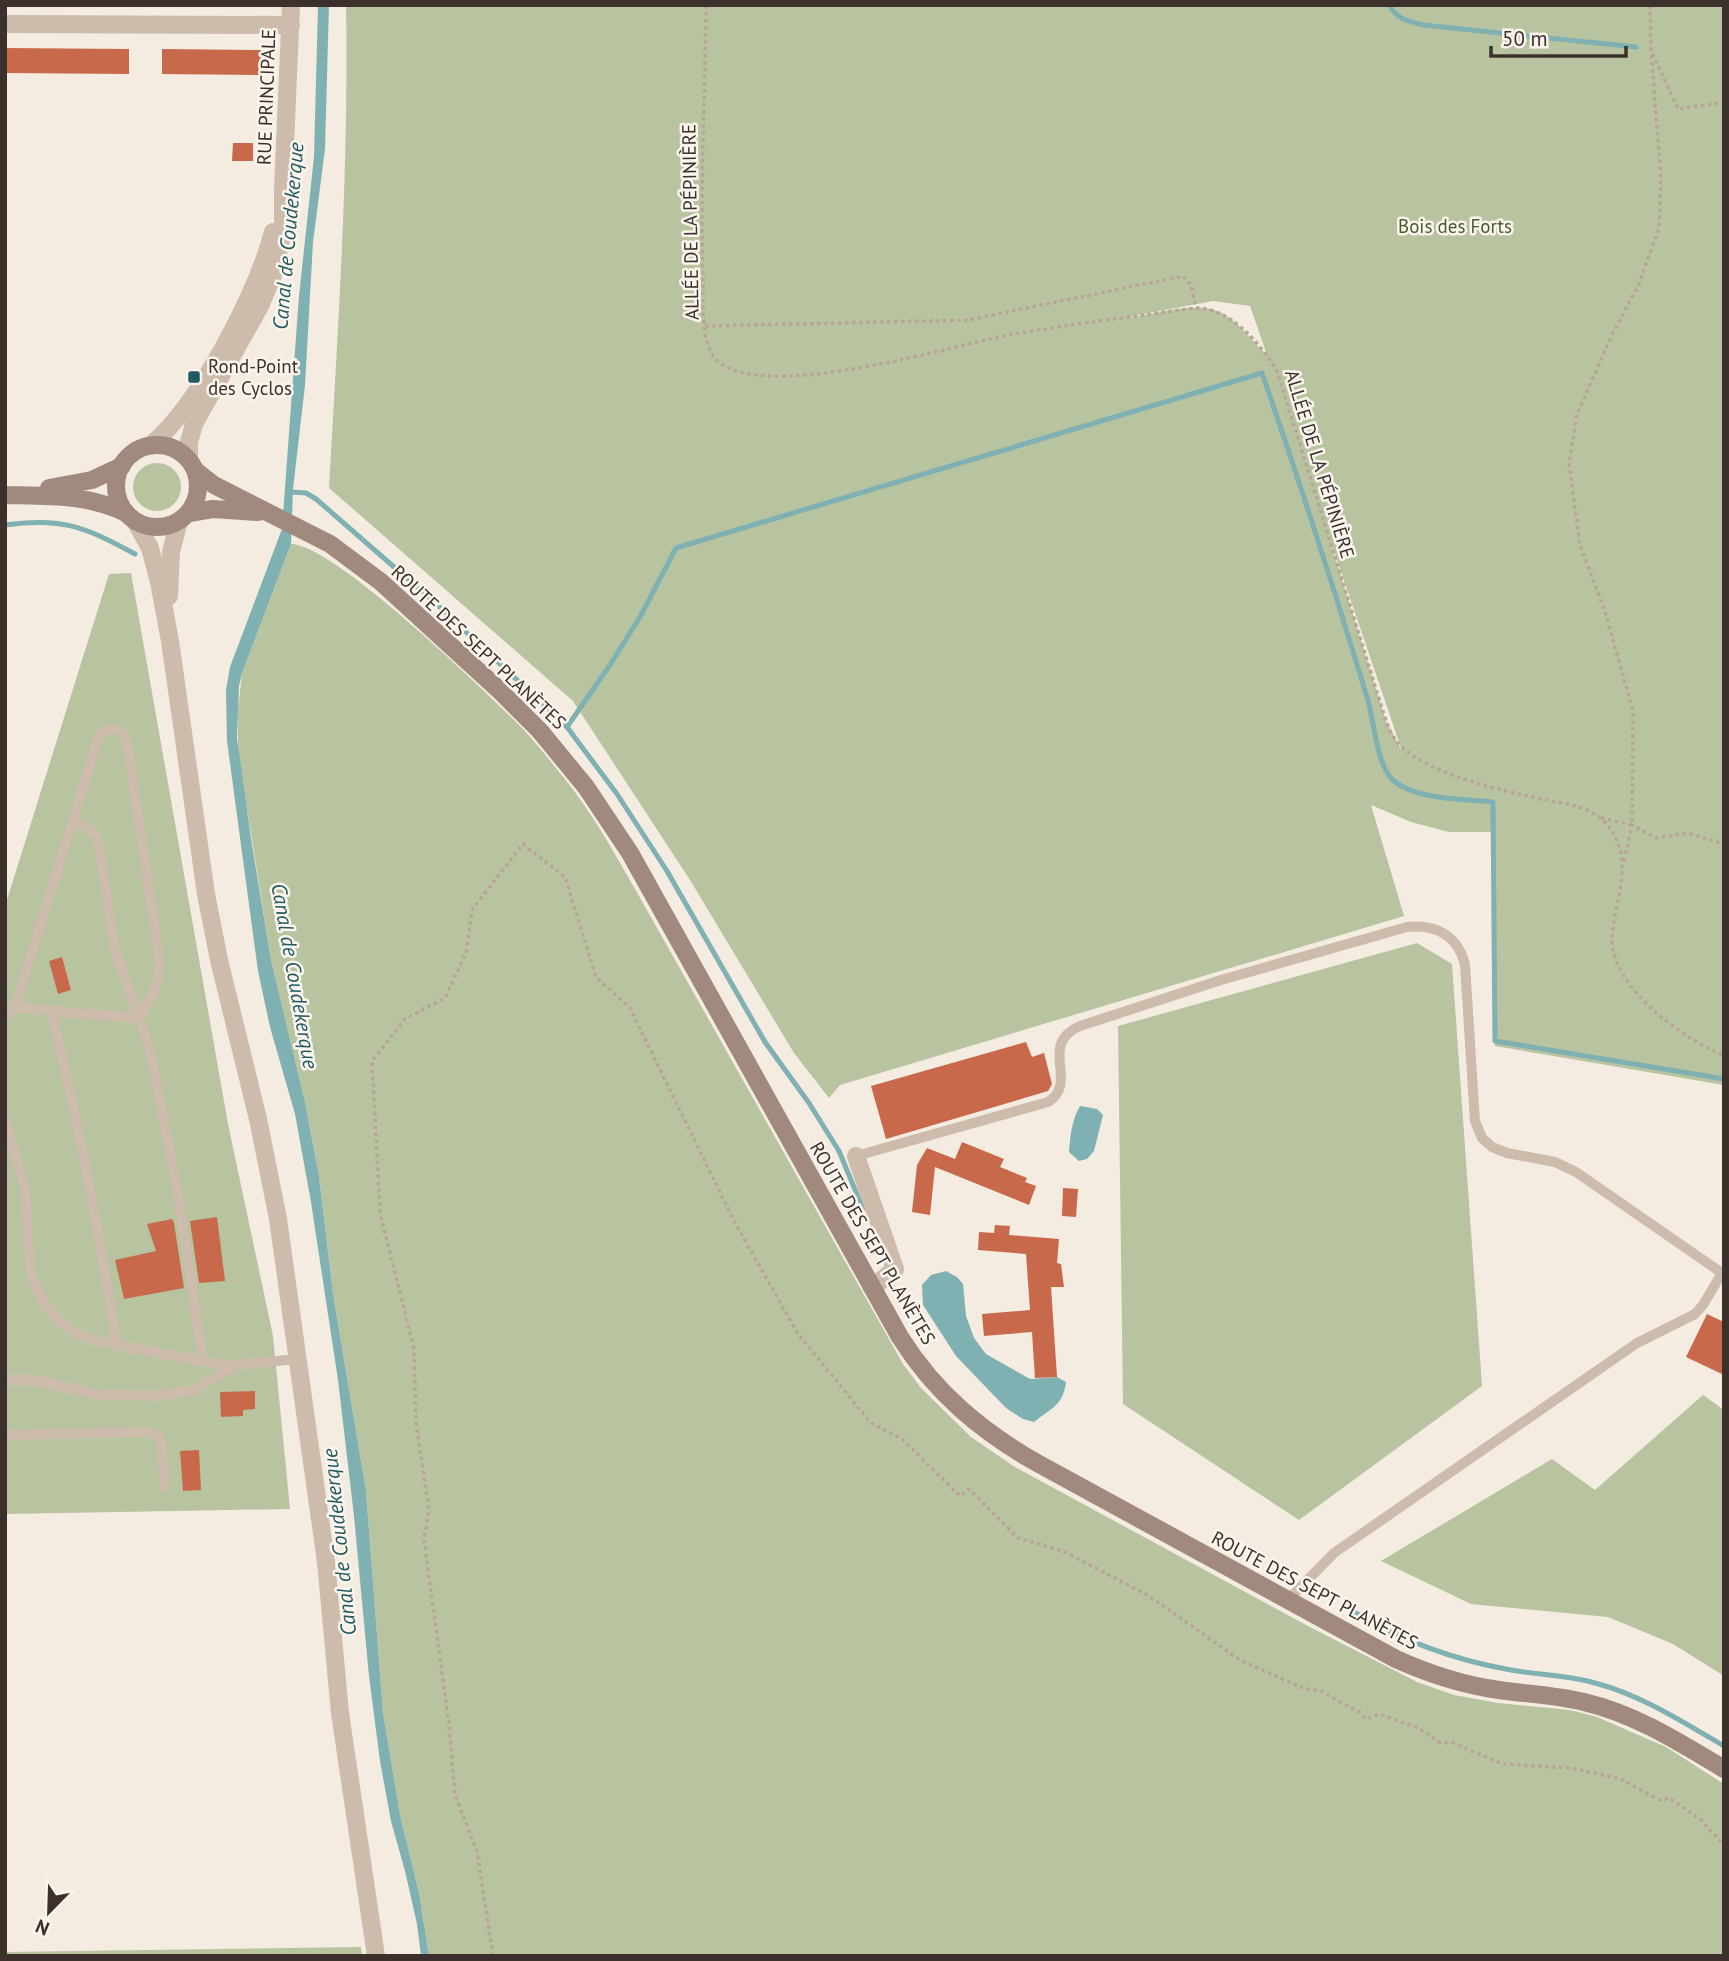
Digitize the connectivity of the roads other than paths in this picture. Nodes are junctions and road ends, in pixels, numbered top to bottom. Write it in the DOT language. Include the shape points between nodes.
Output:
graph roads {
  1 [pos="291,5"];
  2 [pos="5,24"];
  3 [pos="290,25"];
  4 [pos="283,191"];
  5 [pos="150,446"];
  6 [pos="122,466"];
  7 [pos="192,466"];
  8 [pos="5,495"];
  9 [pos="272,515"];
  10 [pos="131,517"];
  11 [pos="184,517"];
  12 [pos="170,641"];
  13 [pos="73,820"];
  14 [pos="15,1007"];
  15 [pos="51,1011"];
  16 [pos="5,1018"];
  17 [pos="139,1018"];
  18 [pos="5,1121"];
  19 [pos="856,1156"];
  20 [pos="872,1288"];
  21 [pos="117,1345"];
  22 [pos="298,1359"];
  23 [pos="204,1361"];
  24 [pos="237,1365"];
  25 [pos="5,1380"];
  26 [pos="5,1435"];
  27 [pos="165,1488"];
  28 [pos="1287,1601"];
  29 [pos="1724,1769"];
  30 [pos="376,1956"];
  1 -- 3 [label="street, RUE PRINCIPALE"];
  2 -- 3 [label="street"];
  3 -- 4 [label="street, RUE PRINCIPALE"];
  4 -- 5 [label="street, RUE PRINCIPALE" via="268,249 244,309 198,389"];
  4 -- 7 [label="street, RUE PRINCIPALE" via="283,232 270,286 194,424 189,442"];
  5 -- 6 [label="main road" via="134,452"];
  5 -- 7 [label="main road" via="170,447"];
  6 -- 8 [label="main road" via="82,483"];
  6 -- 10 [label="main road" via="116,491"];
  7 -- 9 [label="main road, ROUTE DES SEPT PLANÈTES" via="209,482"];
  7 -- 11 [label="main road" via="198,491"];
  8 -- 10 [label="main road" via="89,499"];
  9 -- 11 [label="main road, ROUTE DES SEPT PLANÈTES" via="213,509"];
  9 -- 20 [label="main road, ROUTE DES SEPT PLANÈTES" via="309,531 359,564 479,671 540,731 586,787 635,862"];
  10 -- 11 [label="main road" via="157,527"];
  10 -- 12 [label="street" via="153,558"];
  11 -- 12 [label="street" via="174,537 169,575"];
  12 -- 22 [label="street" via="202,872 267,1162"];
  13 -- 14 [label="lane"];
  13 -- 17 [label="lane" via="98,839 115,950"];
  13 -- 17 [label="lane" via="98,739 107,729 121,731 128,747 160,964 155,990"];
  14 -- 15 [label="lane"];
  14 -- 16 [label="lane"];
  15 -- 17 [label="lane"];
  15 -- 21 [label="lane" via="93,1196"];
  17 -- 23 [label="lane" via="153,1065"];
  18 -- 21 [label="lane" via="24,1187 30,1266 37,1290 71,1330"];
  19 -- 20 [label="street" via="895,1269"];
  19 -- 28 [label="lane" via="1048,1102 1061,1088 1061,1042 1080,1026 1407,927 1432,927 1451,939 1461,950 1465,965 1475,1121 1482,1138 1499,1150 1555,1162 1576,1172 1722,1273 1690,1318 1637,1343 1334,1553"];
  20 -- 28 [label="main road, ROUTE DES SEPT PLANÈTES" via="918,1364 980,1427"];
  21 -- 23 [label="lane"];
  22 -- 24 [label="lane"];
  22 -- 30 [label="street" via="326,1562 340,1713"];
  23 -- 24 [label="lane"];
  24 -- 25 [label="lane" via="194,1390 157,1396 101,1395 33,1380"];
  26 -- 27 [label="lane" via="148,1432 161,1441"];
  28 -- 29 [label="main road, ROUTE DES SEPT PLANÈTES" via="1413,1667 1470,1685 1608,1708"];
}
